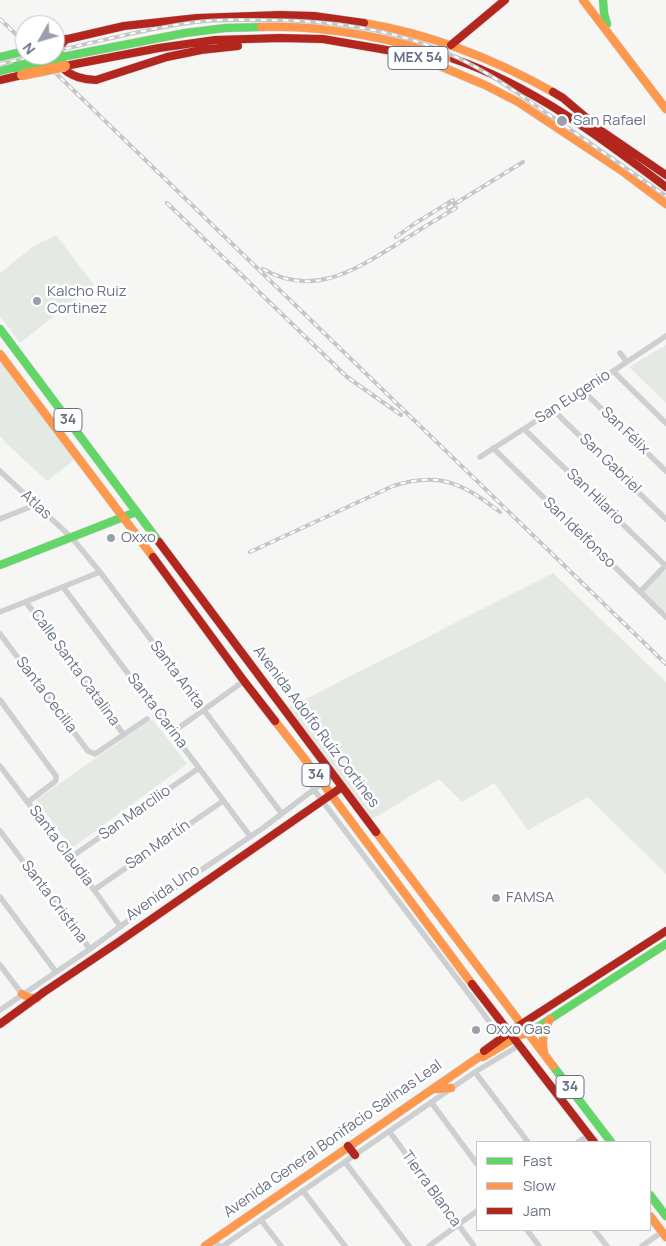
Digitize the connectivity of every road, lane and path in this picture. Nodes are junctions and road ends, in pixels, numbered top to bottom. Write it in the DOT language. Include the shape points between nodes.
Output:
graph roads {
  1 [pos="505,0"];
  2 [pos="603,0"];
  3 [pos="589,3"];
  4 [pos="607,24"];
  5 [pos="280,38"];
  6 [pos="66,39"];
  7 [pos="451,45"];
  8 [pos="15,53"];
  9 [pos="0,57"];
  10 [pos="65,62"];
  11 [pos="65,62"];
  12 [pos="49,65"];
  13 [pos="0,71"];
  14 [pos="19,71"];
  15 [pos="0,80"];
  16 [pos="666,102"];
  17 [pos="666,109"];
  18 [pos="569,117"];
  19 [pos="603,132"];
  20 [pos="622,171"];
  21 [pos="666,175"];
  22 [pos="666,187"];
  23 [pos="666,198"];
  24 [pos="666,204"];
  25 [pos="0,329"];
  26 [pos="666,336"];
  27 [pos="620,352"];
  28 [pos="0,354"];
  29 [pos="627,362"];
  30 [pos="612,372"];
  31 [pos="583,391"];
  32 [pos="553,410"];
  33 [pos="666,424"];
  34 [pos="524,429"];
  35 [pos="493,448"];
  36 [pos="480,457"];
  37 [pos="0,471"];
  38 [pos="666,471"];
  39 [pos="35,505"];
  40 [pos="136,512"];
  41 [pos="123,517"];
  42 [pos="0,519"];
  43 [pos="666,519"];
  44 [pos="72,538"];
  45 [pos="0,565"];
  46 [pos="666,565"];
  47 [pos="100,572"];
  48 [pos="63,587"];
  49 [pos="640,592"];
  50 [pos="26,602"];
  51 [pos="0,612"];
  52 [pos="666,617"];
  53 [pos="0,634"];
  54 [pos="244,681"];
  55 [pos="0,700"];
  56 [pos="203,710"];
  57 [pos="147,719"];
  58 [pos="173,732"];
  59 [pos="124,735"];
  60 [pos="0,766"];
  61 [pos="199,768"];
  62 [pos="2,774"];
  63 [pos="333,774"];
  64 [pos="318,786"];
  65 [pos="342,787"];
  66 [pos="326,800"];
  67 [pos="223,801"];
  68 [pos="28,802"];
  69 [pos="282,814"];
  70 [pos="263,828"];
  71 [pos="0,831"];
  72 [pos="250,836"];
  73 [pos="270,837"];
  74 [pos="70,858"];
  75 [pos="94,890"];
  76 [pos="0,897"];
  77 [pos="144,909"];
  78 [pos="152,919"];
  79 [pos="120,926"];
  80 [pos="666,931"];
  81 [pos="666,944"];
  82 [pos="90,949"];
  83 [pos="0,964"];
  84 [pos="56,972"];
  85 [pos="22,994"];
  86 [pos="36,998"];
  87 [pos="479,999"];
  88 [pos="24,1007"];
  89 [pos="0,1010"];
  90 [pos="550,1019"];
  91 [pos="0,1024"];
  92 [pos="524,1029"];
  93 [pos="515,1038"];
  94 [pos="503,1041"];
  95 [pos="545,1055"];
  96 [pos="475,1072"];
  97 [pos="451,1088"];
  98 [pos="433,1090"];
  99 [pos="431,1102"];
  100 [pos="389,1131"];
  101 [pos="591,1139"];
  102 [pos="527,1141"];
  103 [pos="610,1141"];
  104 [pos="352,1151"];
  105 [pos="344,1162"];
  106 [pos="476,1163"];
  107 [pos="303,1191"];
  108 [pos="651,1196"];
  109 [pos="476,1212"];
  110 [pos="666,1216"];
  111 [pos="651,1217"];
  112 [pos="261,1220"];
  113 [pos="458,1225"];
  114 [pos="528,1231"];
  115 [pos="595,1231"];
  116 [pos="664,1235"];
  117 [pos="216,1243"];
  118 [pos="205,1246"];
  119 [pos="223,1246"];
  120 [pos="280,1246"];
  121 [pos="345,1246"];
  122 [pos="409,1246"];
  123 [pos="429,1246"];
  124 [pos="474,1246"];
  125 [pos="539,1246"];
  126 [pos="607,1246"];
  127 [pos="642,1246"];
  1 -- 7 [label="main road"];
  2 -- 4 [label="main road"];
  3 -- 4 [label="main road"];
  3 -- 17 [label="main road"];
  4 -- 16 [label="main road"];
  5 -- 6 [label="main road" via="167,57 92,81 73,76 63,68 58,48"];
  5 -- 10 [label="main road, MEX 54" via="215,40"];
  5 -- 20 [label="main road, MEX 54" via="350,43 429,62 518,102"];
  6 -- 7 [label="main road" via="124,26 180,19 280,15 314,16 387,27"];
  7 -- 19 [label="main road" via="508,68 554,92"];
  8 -- 9 [label="main road"];
  11 -- 18 [label="main road, MEX 54" via="158,38 202,31 285,27 335,32 384,39 455,59 506,80"];
  12 -- 14 [label="main road, MEX 54, bridge"];
  13 -- 14 [label="main road, MEX 54"];
  14 -- 15 [label="main road, MEX 54"];
  18 -- 19 [label="main road"];
  18 -- 22 [label="main road, MEX 54"];
  19 -- 21 [label="main road"];
  20 -- 23 [label="main road"];
  20 -- 24 [label="main road, MEX 54"];
  25 -- 40 [label="main road, Avenida Adolfo Ruíz Cortines / 34"];
  26 -- 29 [label="street, San Eugenio"];
  27 -- 29 [label="street"];
  28 -- 41 [label="main road, Avenida Adolfo Ruíz Cortines / 34"];
  29 -- 30 [label="street, San Eugenio"];
  30 -- 31 [label="street, San Eugenio"];
  30 -- 33 [label="street"];
  31 -- 32 [label="street, San Eugenio"];
  31 -- 38 [label="street, San Félix"];
  32 -- 34 [label="street, San Eugenio"];
  32 -- 43 [label="street, San Gabriel"];
  34 -- 35 [label="street, San Eugenio"];
  34 -- 46 [label="street, San Hilario"];
  35 -- 36 [label="street, San Eugenio"];
  35 -- 49 [label="street, San Idelfonso"];
  37 -- 39 [label="street, Atlas"];
  39 -- 42 [label="street"];
  39 -- 44 [label="street, Atlas"];
  40 -- 41 [label="main road"];
  40 -- 63 [label="main road, Avenida Adolfo Ruíz Cortines / 34"];
  41 -- 44 [label="main road"];
  41 -- 54 [label="main road, Avenida Adolfo Ruíz Cortines / 34"];
  44 -- 45 [label="main road"];
  44 -- 47 [label="street, Santa Anita"];
  46 -- 49 [label="street"];
  47 -- 48 [label="street"];
  47 -- 56 [label="street, Santa Anita"];
  48 -- 50 [label="street"];
  48 -- 58 [label="street, Santa Carina"];
  49 -- 52 [label="street, San Idelfonso"];
  50 -- 51 [label="street"];
  50 -- 59 [label="street, Calle Santa Catalina"];
  53 -- 59 [label="street, Santa Cecilia" via="88,751 95,754"];
  54 -- 56 [label="street"];
  54 -- 64 [label="main road, Avenida Adolfo Ruíz Cortines / 34" via="304,758"];
  55 -- 68 [label="street" via="56,776 53,783"];
  56 -- 58 [label="street"];
  56 -- 69 [label="street, Santa Anita"];
  57 -- 59 [label="street"];
  58 -- 61 [label="street, Santa Carina"];
  60 -- 62 [label="street, Santa Claudia"];
  61 -- 67 [label="street, Santa Carina"];
  61 -- 74 [label="street, San Marcilio"];
  62 -- 68 [label="street, Santa Claudia"];
  63 -- 64 [label="street, Avenida Uno"];
  63 -- 65 [label="main road, Avenida Adolfo Ruíz Cortines / 34"];
  64 -- 66 [label="main road, Avenida Adolfo Ruíz Cortines / 34"];
  64 -- 69 [label="street, Avenida Uno"];
  65 -- 66 [label="main road, Avenida Uno"];
  65 -- 92 [label="main road, Avenida Adolfo Ruíz Cortines / 34"];
  66 -- 73 [label="main road, Avenida Uno"];
  66 -- 87 [label="street"];
  66 -- 87 [label="main road, Avenida Adolfo Ruíz Cortines / 34" via="340,807"];
  67 -- 72 [label="street, Santa Carina"];
  67 -- 75 [label="street, San Martín"];
  68 -- 74 [label="street, Santa Claudia"];
  69 -- 70 [label="street, Avenida Uno"];
  70 -- 72 [label="street, Avenida Uno"];
  70 -- 73 [label="street"];
  71 -- 82 [label="street, Santa Cristina"];
  72 -- 77 [label="street, Avenida Uno"];
  73 -- 78 [label="main road, Avenida Uno"];
  74 -- 75 [label="street, Santa Claudia"];
  75 -- 79 [label="street, Santa Claudia"];
  76 -- 84 [label="street"];
  77 -- 78 [label="street"];
  77 -- 79 [label="street, Avenida Uno"];
  78 -- 86 [label="main road, Avenida Uno"];
  79 -- 82 [label="street, Avenida Uno"];
  80 -- 92 [label="main road, Avenida General Bonifacio Salinas Leal"];
  81 -- 90 [label="main road, Avenida General Bonifacio Salinas Leal"];
  82 -- 84 [label="street, Avenida Uno"];
  83 -- 85 [label="street"];
  84 -- 85 [label="street, Avenida Uno"];
  85 -- 86 [label="main road"];
  85 -- 88 [label="main road"];
  85 -- 89 [label="street, Avenida Uno"];
  86 -- 88 [label="main road, Avenida Uno"];
  87 -- 93 [label="main road, Avenida Adolfo Ruíz Cortines / 34"];
  87 -- 94 [label="street"];
  88 -- 91 [label="main road, Avenida Uno"];
  90 -- 92 [label="main road, Avenida General Bonifacio Salinas Leal"];
  90 -- 95 [label="main road" via="542,1038"];
  92 -- 93 [label="main road, Avenida General Bonifacio Salinas Leal"];
  92 -- 95 [label="main road, Avenida Adolfo Ruíz Cortines / 34"];
  93 -- 94 [label="main road, Avenida General Bonifacio Salinas Leal"];
  93 -- 96 [label="street"];
  93 -- 101 [label="main road, Avenida Adolfo Ruíz Cortines / 34"];
  94 -- 98 [label="main road, Avenida General Bonifacio Salinas Leal"];
  95 -- 103 [label="main road, Avenida Adolfo Ruíz Cortines / 34"];
  96 -- 97 [label="street"];
  96 -- 102 [label="street"];
  97 -- 98 [label="main road"];
  97 -- 99 [label="street"];
  98 -- 104 [label="main road, Avenida General Bonifacio Salinas Leal"];
  99 -- 100 [label="street"];
  99 -- 106 [label="street"];
  100 -- 104 [label="street"];
  100 -- 113 [label="street, Tierra Blanca"];
  104 -- 105 [label="street"];
  104 -- 117 [label="main road, Avenida General Bonifacio Salinas Leal"];
  105 -- 107 [label="street"];
  105 -- 122 [label="street"];
  107 -- 112 [label="street"];
  107 -- 121 [label="street"];
  108 -- 110 [label="main road"];
  109 -- 113 [label="street"];
  111 -- 116 [label="main road"];
  112 -- 119 [label="street"];
  112 -- 120 [label="street"];
  113 -- 123 [label="street"];
  113 -- 124 [label="street, Tierra Blanca"];
  114 -- 125 [label="street"];
  115 -- 126 [label="street"];
  116 -- 127 [label="street"];
  117 -- 118 [label="main road, Avenida General Bonifacio Salinas Leal"];
}
